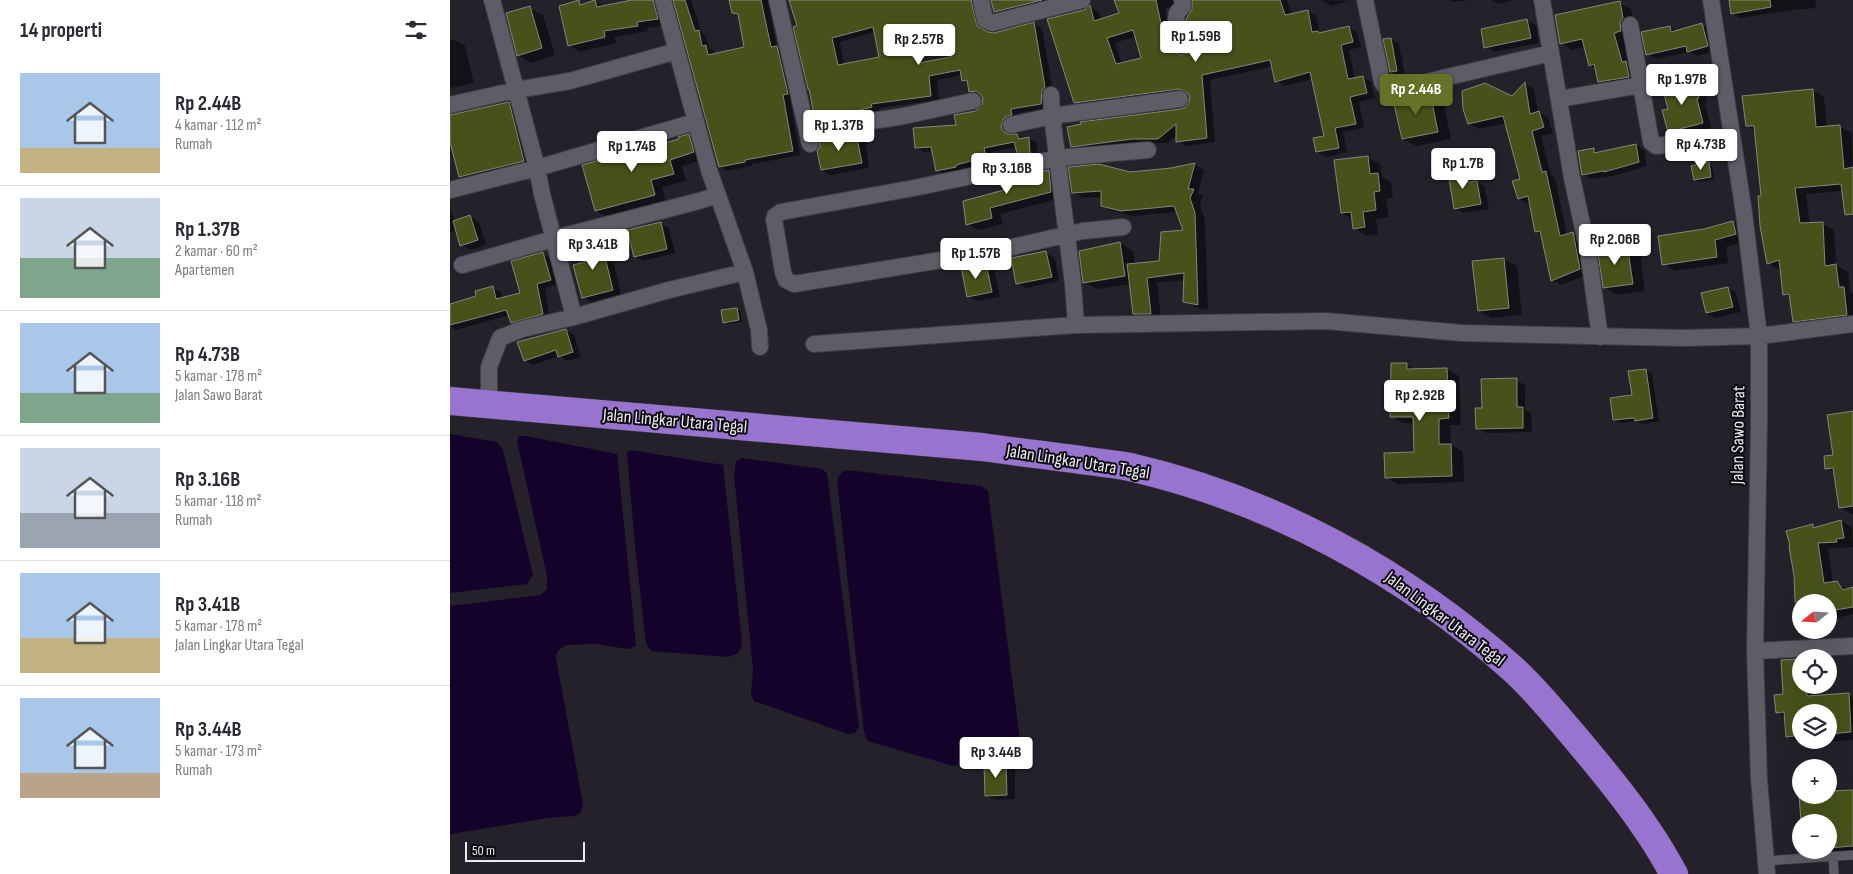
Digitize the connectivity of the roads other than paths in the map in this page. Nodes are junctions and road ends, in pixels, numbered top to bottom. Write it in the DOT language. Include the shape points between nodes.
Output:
graph roads {
  1 [pos="777,0"];
  2 [pos="981,0"];
  3 [pos="1082,0"];
  4 [pos="1182,0"];
  5 [pos="1365,0"];
  6 [pos="1542,0"];
  7 [pos="1711,0"];
  8 [pos="493,3"];
  9 [pos="665,5"];
  10 [pos="1630,25"];
  11 [pos="1182,46"];
  12 [pos="677,52"];
  13 [pos="1551,53"];
  14 [pos="1641,85"];
  15 [pos="516,90"];
  16 [pos="1051,95"];
  17 [pos="1180,99"];
  18 [pos="1559,99"];
  19 [pos="973,101"];
  20 [pos="450,106"];
  21 [pos="1052,116"];
  22 [pos="695,122"];
  23 [pos="1011,125"];
  24 [pos="1732,137"];
  25 [pos="1148,150"];
  26 [pos="1058,158"];
  27 [pos="537,168"];
  28 [pos="450,190"];
  29 [pos="717,195"];
  30 [pos="1123,227"];
  31 [pos="1067,234"];
  32 [pos="553,239"];
  33 [pos="462,265"];
  34 [pos="745,272"];
  35 [pos="574,317"];
  36 [pos="1853,324"];
  37 [pos="1076,326"];
  38 [pos="1600,336"];
  39 [pos="1759,336"];
  40 [pos="814,344"];
  41 [pos="760,347"];
  42 [pos="450,402"];
  43 [pos="490,405"];
  44 [pos="1853,646"];
  45 [pos="1755,650"];
  46 [pos="1853,855"];
  47 [pos="1837,857"];
  48 [pos="1820,859"];
  49 [pos="1833,859"];
  50 [pos="1766,867"];
  51 [pos="1674,874"];
  52 [pos="1834,874"];
  1 -- 19 [label="street" via="809,138 836,126"];
  2 -- 3 [label="street" via="985,20 992,23"];
  4 -- 11 [label="street" via="1183,6 1176,19"];
  5 -- 13 [label="street" via="1382,82 1392,90"];
  6 -- 13 [label="street"];
  7 -- 24 [label="street, Jalan Sawo Barat"];
  8 -- 15 [label="street"];
  9 -- 12 [label="street"];
  10 -- 14 [label="street"];
  12 -- 15 [label="street" via="570,81"];
  12 -- 22 [label="street"];
  13 -- 18 [label="street"];
  14 -- 18 [label="street"];
  14 -- 24 [label="street" via="1651,142 1656,146"];
  15 -- 20 [label="street"];
  15 -- 27 [label="street"];
  16 -- 21 [label="street"];
  17 -- 21 [label="street"];
  18 -- 38 [label="street"];
  21 -- 23 [label="street"];
  21 -- 26 [label="street"];
  22 -- 27 [label="street"];
  22 -- 29 [label="street"];
  24 -- 39 [label="street, Jalan Sawo Barat"];
  25 -- 26 [label="street"];
  26 -- 31 [label="street"];
  26 -- 31 [label="street" via="781,212 775,216 774,224 786,280 794,284 990,252"];
  27 -- 28 [label="street"];
  27 -- 32 [label="street"];
  29 -- 32 [label="street"];
  29 -- 34 [label="street"];
  30 -- 31 [label="street"];
  31 -- 37 [label="street"];
  32 -- 33 [label="street"];
  32 -- 35 [label="street"];
  34 -- 35 [label="street"];
  34 -- 41 [label="street"];
  35 -- 43 [label="street" via="522,329 500,338 489,367"];
  36 -- 39 [label="street"];
  37 -- 38 [label="street" via="1326,321 1462,333"];
  37 -- 40 [label="street"];
  38 -- 39 [label="street"];
  39 -- 45 [label="street, Jalan Sawo Barat"];
  42 -- 43 [label="highway, Jalan Lingkar Utara Tegal"];
  43 -- 51 [label="highway, Jalan Lingkar Utara Tegal" via="1049,455 1129,467 1217,492 1250,505 1348,550 1402,582 1514,671 1607,775 1645,826"];
  44 -- 45 [label="street"];
  45 -- 50 [label="street, Jalan Sawo Barat" via="1759,779"];
  46 -- 47 [label="lane"];
  48 -- 50 [label="lane"];
  49 -- 52 [label="lane"];
}
